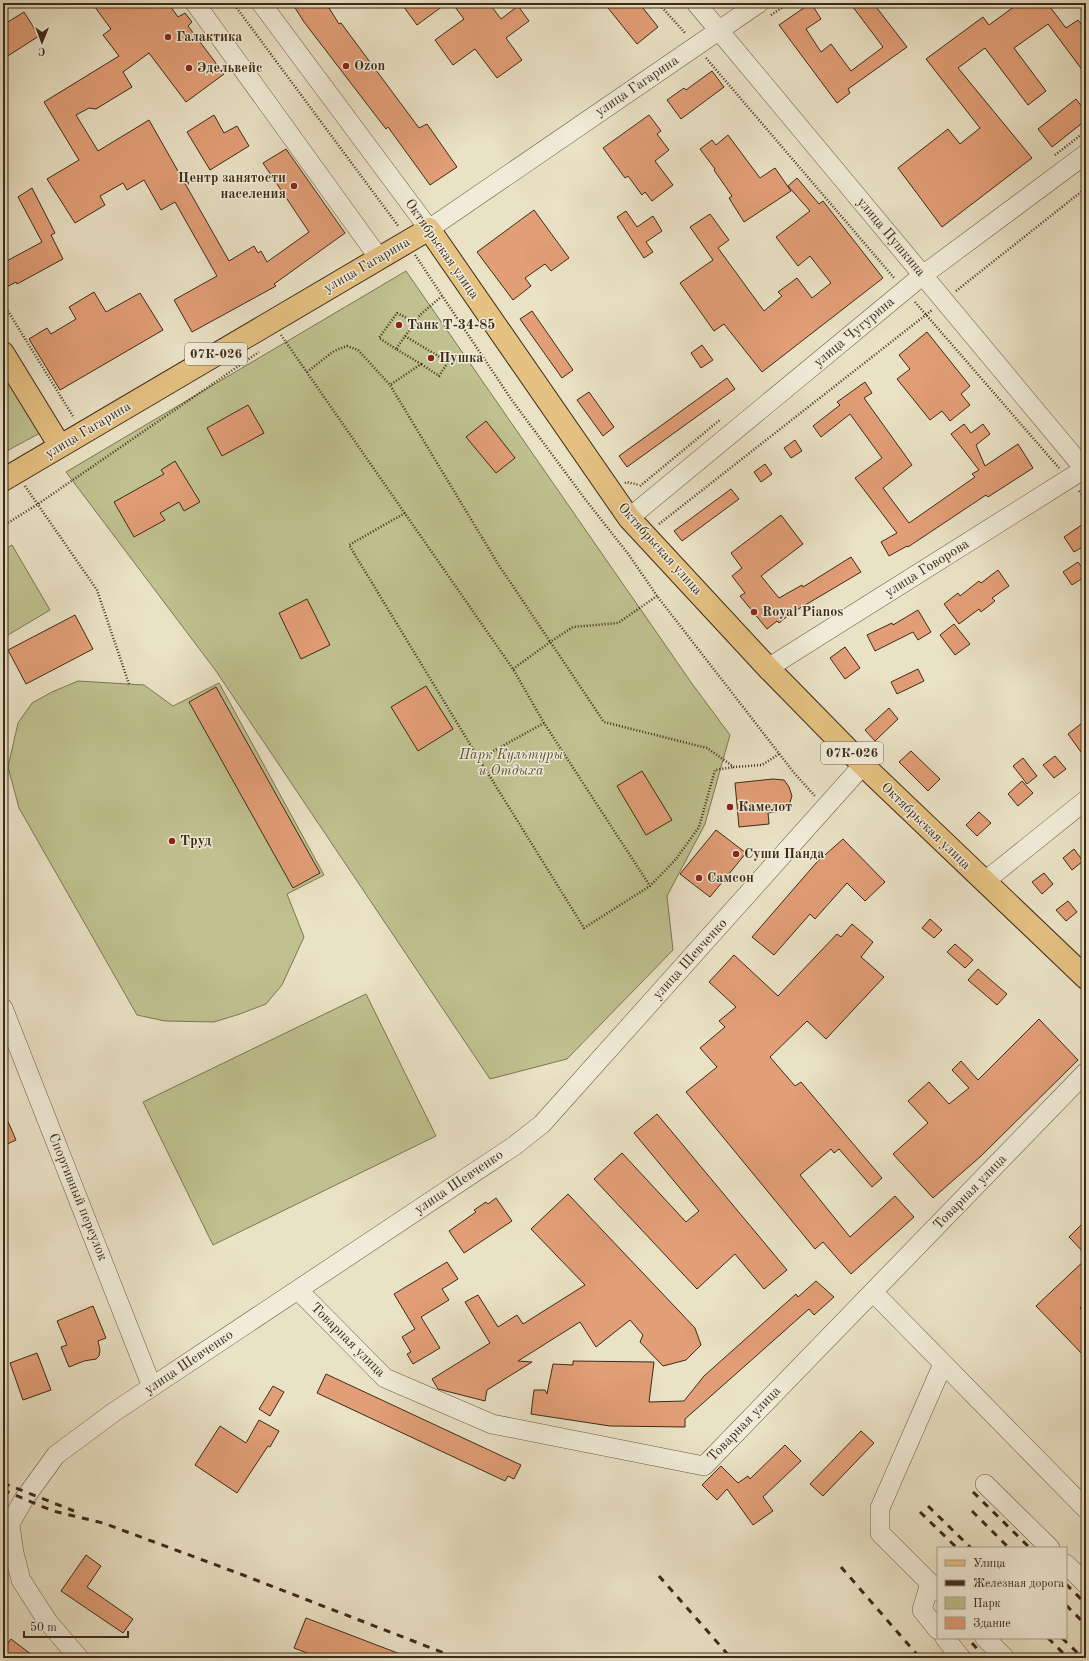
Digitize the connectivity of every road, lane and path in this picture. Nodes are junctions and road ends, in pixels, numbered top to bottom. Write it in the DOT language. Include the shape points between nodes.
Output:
graph roads {
  1 [pos="195,3"];
  2 [pos="234,3"];
  3 [pos="261,3"];
  4 [pos="658,3"];
  5 [pos="696,3"];
  6 [pos="759,3"];
  7 [pos="719,30"];
  8 [pos="696,46"];
  9 [pos="1086,154"];
  10 [pos="1086,188"];
  11 [pos="429,229"];
  12 [pos="408,241"];
  13 [pos="379,258"];
  14 [pos="923,275"];
  15 [pos="904,290"];
  16 [pos="442,296"];
  17 [pos="944,301"];
  18 [pos="3,303"];
  19 [pos="926,315"];
  20 [pos="273,321"];
  21 [pos="415,322"];
  22 [pos="405,336"];
  23 [pos="396,348"];
  24 [pos="3,353"];
  25 [pos="421,364"];
  26 [pos="307,372"];
  27 [pos="390,385"];
  28 [pos="76,420"];
  29 [pos="60,446"];
  30 [pos="3,449"];
  31 [pos="1081,472"];
  32 [pos="9,476"];
  33 [pos="1086,499"];
  34 [pos="405,513"];
  35 [pos="629,518"];
  36 [pos="645,536"];
  37 [pos="657,596"];
  38 [pos="550,642"];
  39 [pos="768,668"];
  40 [pos="513,669"];
  41 [pos="130,684"];
  42 [pos="544,723"];
  43 [pos="779,754"];
  44 [pos="479,758"];
  45 [pos="863,765"];
  46 [pos="734,767"];
  47 [pos="1086,800"];
  48 [pos="825,807"];
  49 [pos="984,882"];
  50 [pos="650,886"];
  51 [pos="1086,978"];
  52 [pos="3,1008"];
  53 [pos="1086,1072"];
  54 [pos="298,1290"];
  55 [pos="873,1292"];
  56 [pos="943,1364"];
  57 [pos="152,1387"];
  58 [pos="986,1484"];
  59 [pos="1086,1509"];
  60 [pos="6,1530"];
  61 [pos="1049,1547"];
  62 [pos="1067,1565"];
  63 [pos="1086,1584"];
  64 [pos="934,1587"];
  65 [pos="937,1629"];
  66 [pos="946,1639"];
  67 [pos="986,1639"];
  68 [pos="79,1658"];
  69 [pos="961,1658"];
  70 [pos="1005,1658"];
  1 -- 13 [label="street"];
  2 -- 12 [label="path"];
  3 -- 11 [label="street, Октябрьская улица"];
  4 -- 8 [label="path"];
  5 -- 7 [label="street, улица Пушкина"];
  6 -- 7 [label="street, улица Гагарина"];
  7 -- 8 [label="street, улица Гагарина"];
  7 -- 14 [label="street, улица Пушкина"];
  8 -- 11 [label="street, улица Гагарина"];
  8 -- 15 [label="path"];
  9 -- 14 [label="street, улица Чугурина"];
  10 -- 17 [label="path"];
  11 -- 12 [label="main road, улица Гагарина / 07К-026"];
  11 -- 35 [label="main road, Октябрьская улица / 07К-026"];
  12 -- 13 [label="main road, улица Гагарина / 07К-026"];
  12 -- 16 [label="path"];
  13 -- 20 [label="main road, улица Гагарина / 07К-026"];
  14 -- 15 [label="street, улица Чугурина"];
  14 -- 17 [label="street, улица Пушкина"];
  15 -- 19 [label="path"];
  15 -- 35 [label="street, улица Чугурина"];
  16 -- 21 [label="path"];
  16 -- 37 [label="path" via="511,399 629,554"];
  17 -- 19 [label="path"];
  17 -- 31 [label="street, улица Пушкина"];
  18 -- 28 [label="path"];
  19 -- 31 [label="path"];
  19 -- 36 [label="path"];
  20 -- 26 [label="path"];
  20 -- 29 [label="main road, улица Гагарина / 07К-026"];
  21 -- 22 [label="path"];
  21 -- 23 [label="path" via="397,312 379,338"];
  22 -- 23 [label="path"];
  22 -- 25 [label="path" via="448,362 439,376"];
  23 -- 25 [label="path"];
  24 -- 29 [label="main road"];
  25 -- 27 [label="path"];
  26 -- 27 [label="path" via="334,351 347,346 358,350"];
  26 -- 34 [label="path"];
  27 -- 38 [label="path" via="498,564"];
  29 -- 32 [label="main road, улица Гагарина / 07К-026"];
  30 -- 32 [label="path"];
  31 -- 33 [label="path"];
  31 -- 39 [label="street, улица Говорова"];
  32 -- 41 [label="path" via="97,590"];
  34 -- 40 [label="path"];
  34 -- 44 [label="path" via="349,545"];
  35 -- 36 [label="main road, Октябрьская улица / 07К-026"];
  36 -- 39 [label="main road, Октябрьская улица / 07К-026"];
  37 -- 38 [label="path" via="618,623 573,627"];
  37 -- 43 [label="path"];
  38 -- 40 [label="path"];
  38 -- 46 [label="path" via="604,722 707,748"];
  39 -- 45 [label="main road, Октябрьская улица / 07К-026"];
  40 -- 42 [label="path"];
  42 -- 44 [label="path"];
  42 -- 50 [label="path"];
  43 -- 46 [label="path" via="762,765"];
  43 -- 48 [label="path"];
  44 -- 50 [label="path" via="584,928"];
  45 -- 48 [label="street, улица Шевченко"];
  45 -- 49 [label="main road, Октябрьская улица / 07К-026"];
  46 -- 50 [label="path" via="715,770 699,827 676,859"];
  47 -- 49 [label="street"];
  48 -- 54 [label="street, улица Шевченко" via="542,1124 514,1146"];
  49 -- 51 [label="main road, Октябрьская улица / 07К-026"];
  52 -- 57 [label="street, Спортивный переулок"];
  53 -- 55 [label="street, Товарная улица"];
  54 -- 55 [label="street, Товарная улица" via="385,1378 392,1382 492,1424 704,1466"];
  54 -- 57 [label="street, улица Шевченко"];
  55 -- 56 [label="street"];
  56 -- 59 [label="street"];
  56 -- 64 [label="street" via="880,1508 880,1533"];
  57 -- 60 [label="street, улица Шевченко" via="56,1455 24,1499"];
  58 -- 61 [label="street"];
  60 -- 68 [label="street" via="21,1580 48,1622"];
  62 -- 63 [label="street"];
  64 -- 65 [label="street" via="922,1610"];
  66 -- 69 [label="street"];
  67 -- 70 [label="street"];
}
